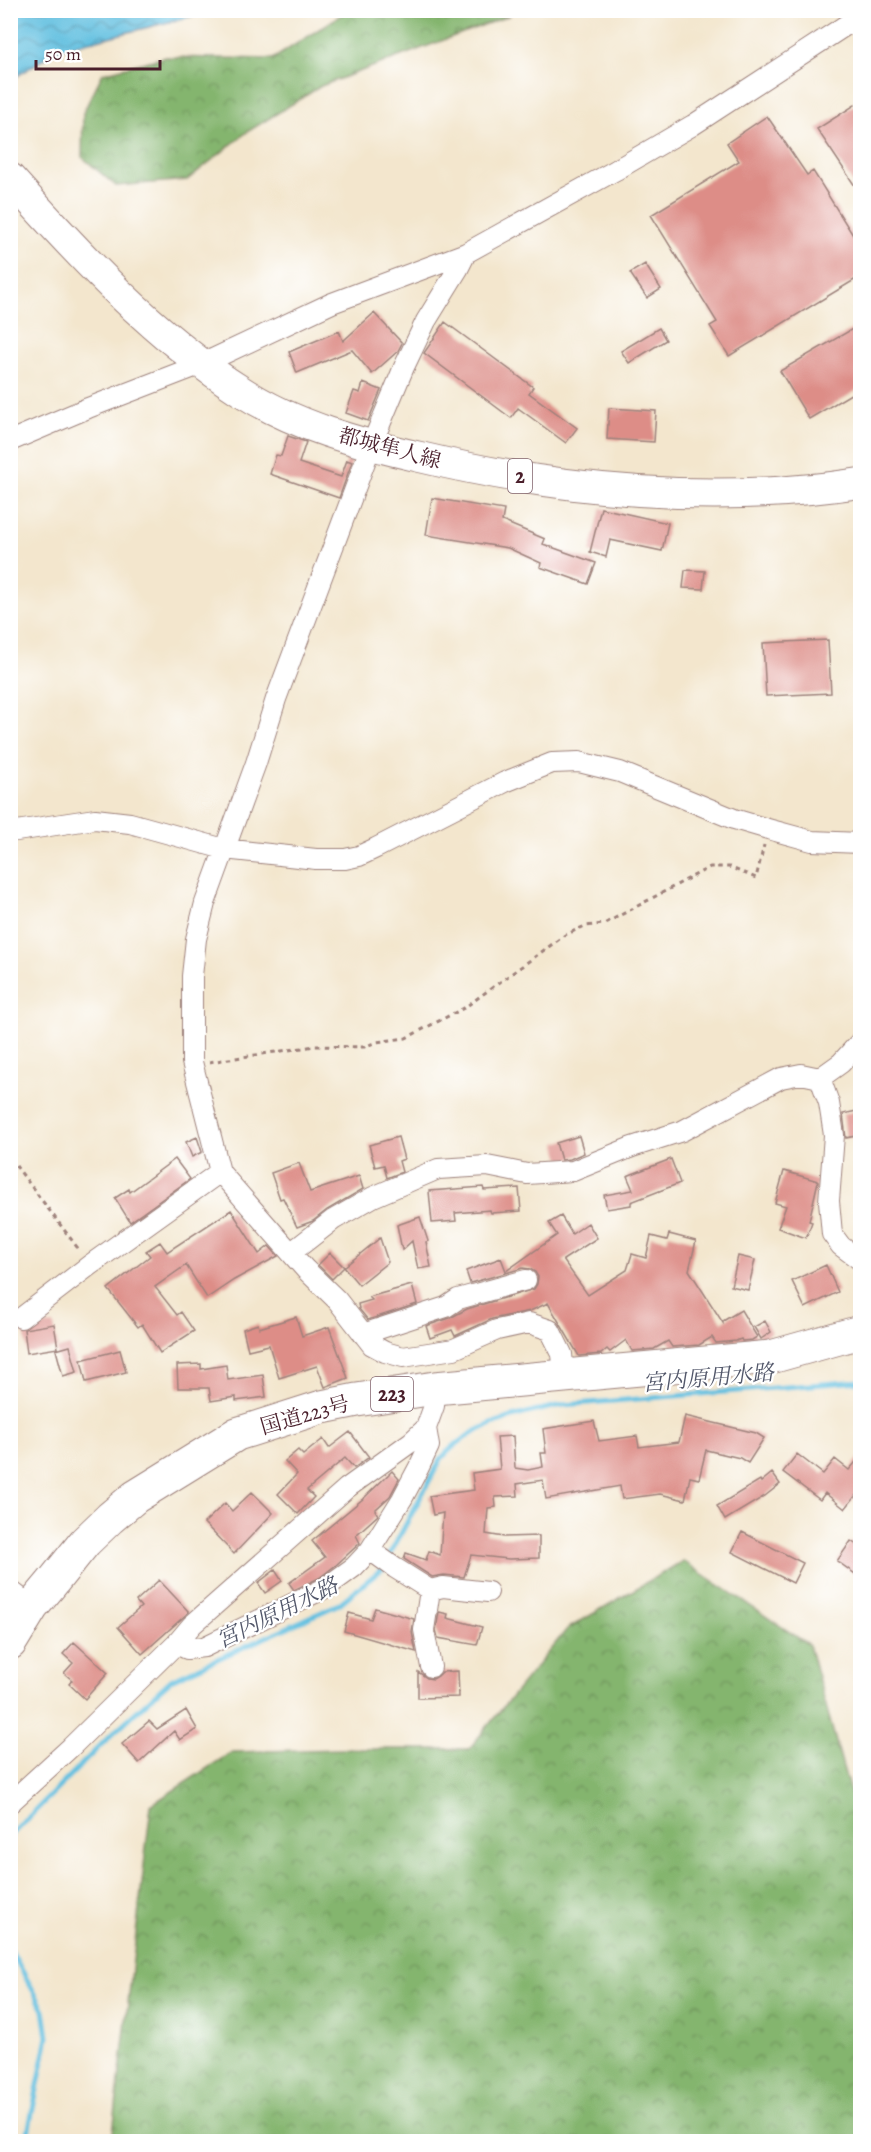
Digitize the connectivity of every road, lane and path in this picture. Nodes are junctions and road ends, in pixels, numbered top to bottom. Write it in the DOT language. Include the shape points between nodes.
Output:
graph roads {
  1 [pos="861,16"];
  2 [pos="10,178"];
  3 [pos="466,253"];
  4 [pos="197,361"];
  5 [pos="10,441"];
  6 [pos="371,446"];
  7 [pos="861,483"];
  8 [pos="768,829"];
  9 [pos="10,832"];
  10 [pos="861,843"];
  11 [pos="224,849"];
  12 [pos="861,1042"];
  13 [pos="192,1062"];
  14 [pos="820,1078"];
  15 [pos="10,1158"];
  16 [pos="220,1172"];
  17 [pos="291,1251"];
  18 [pos="861,1260"];
  19 [pos="90,1264"];
  20 [pos="526,1280"];
  21 [pos="21,1318"];
  22 [pos="363,1334"];
  23 [pos="860,1335"];
  24 [pos="564,1375"];
  25 [pos="435,1388"];
  26 [pos="426,1428"];
  27 [pos="373,1552"];
  28 [pos="430,1590"];
  29 [pos="488,1592"];
  30 [pos="22,1598"];
  31 [pos="10,1642"];
  32 [pos="176,1644"];
  33 [pos="431,1667"];
  34 [pos="10,1803"];
  1 -- 3 [label="street" via="693,125"];
  2 -- 4 [label="main road, 都城隼人線 / 2" via="115,290"];
  3 -- 4 [label="street" via="332,303"];
  3 -- 6 [label="street" via="426,321"];
  4 -- 5 [label="street"];
  4 -- 6 [label="main road, 都城隼人線 / 2" via="275,410"];
  6 -- 7 [label="main road, 都城隼人線 / 2" via="464,468 663,493 757,493"];
  6 -- 11 [label="street"];
  8 -- 10 [label="street" via="813,841"];
  8 -- 11 [label="street" via="620,772 579,762 552,764 505,782 358,856 316,859"];
  8 -- 13 [label="path" via="756,878 729,867 710,867 603,924 585,926 565,935 464,1008 406,1038 364,1047 315,1046"];
  9 -- 11 [label="street" via="106,819"];
  11 -- 13 [label="street" via="196,939 191,1000"];
  12 -- 14 [label="street"];
  13 -- 16 [label="street"];
  14 -- 17 [label="street" via="801,1074 781,1078 682,1131 573,1171 526,1174 487,1166 438,1169 373,1197"];
  14 -- 18 [label="street" via="829,1102 834,1135 829,1201 832,1234"];
  15 -- 19 [label="path"];
  16 -- 17 [label="street"];
  16 -- 19 [label="street"];
  17 -- 22 [label="street"];
  19 -- 21 [label="street"];
  20 -- 22 [label="street" via="458,1299 446,1307"];
  22 -- 24 [label="street" via="372,1345 403,1357 454,1349 497,1330 529,1323 550,1330 562,1354"];
  23 -- 24 [label="highway, 国道223号 / 223" via="771,1357"];
  24 -- 25 [label="highway, 国道223号 / 223"];
  25 -- 26 [label="street"];
  25 -- 30 [label="highway, 国道223号 / 223" via="322,1407 237,1434 135,1497"];
  26 -- 27 [label="street" via="429,1446"];
  26 -- 32 [label="street" via="346,1488 192,1625"];
  27 -- 28 [label="street"];
  27 -- 32 [label="street" via="325,1588 204,1647 187,1649"];
  28 -- 29 [label="street" via="443,1587"];
  28 -- 33 [label="street" via="424,1629"];
  30 -- 31 [label="highway, 国道223号 / 223"];
  32 -- 34 [label="street"];
}
